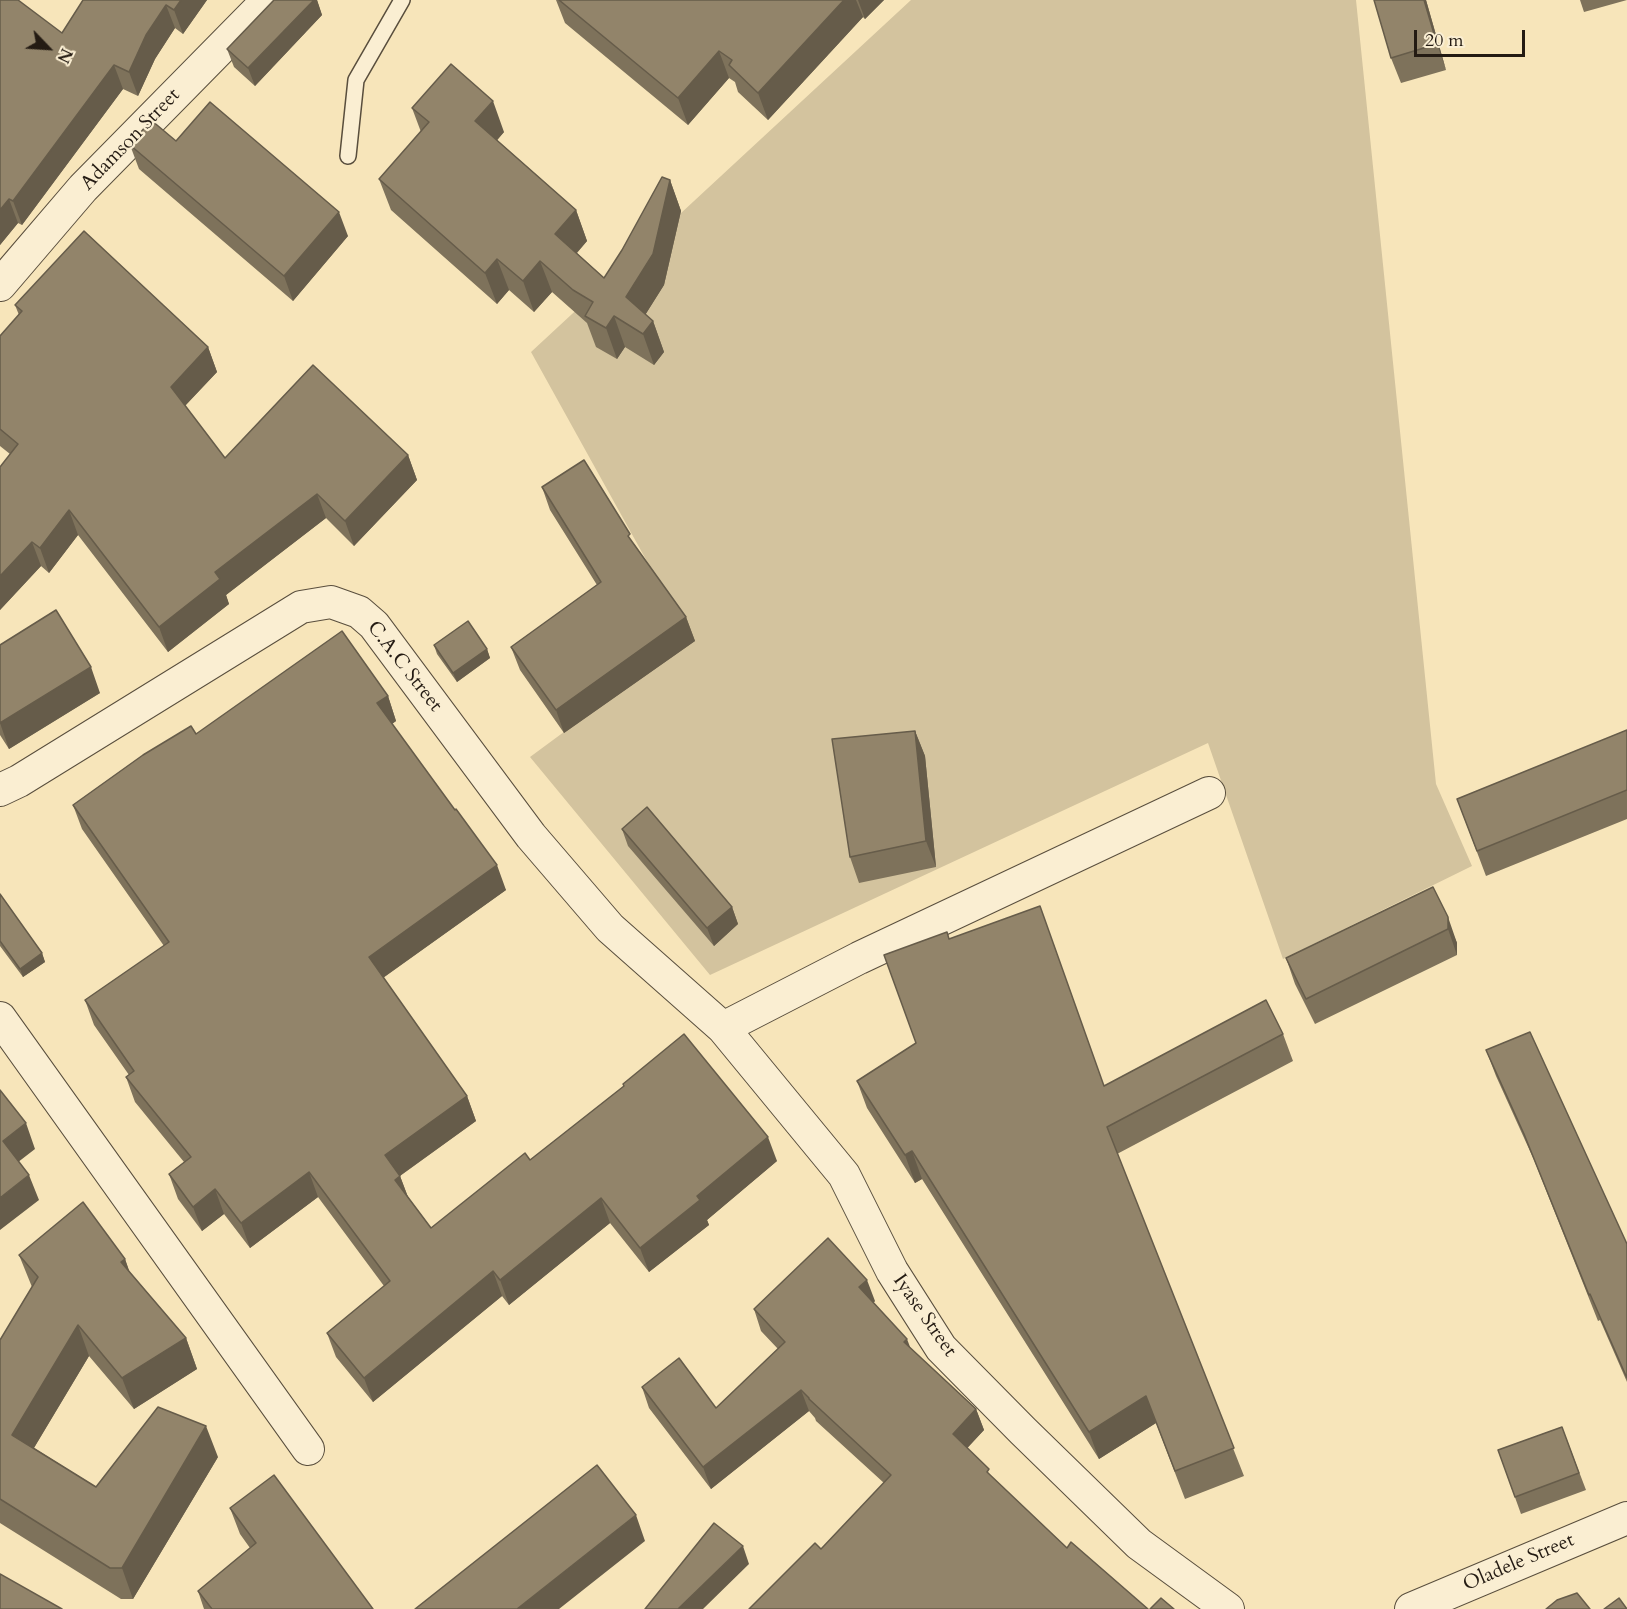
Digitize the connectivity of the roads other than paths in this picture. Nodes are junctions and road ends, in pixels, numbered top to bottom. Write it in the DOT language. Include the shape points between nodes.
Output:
graph roads {
  1 [pos="268,0"];
  2 [pos="402,0"];
  3 [pos="348,156"];
  4 [pos="0,285"];
  5 [pos="0,790"];
  6 [pos="1209,793"];
  7 [pos="0,1018"];
  8 [pos="723,1028"];
  9 [pos="308,1449"];
  10 [pos="1627,1518"];
  11 [pos="1228,1609"];
  12 [pos="1411,1609"];
  1 -- 4 [label="street, Adamson Street" via="83,188"];
  2 -- 3 [label="lane" via="356,80"];
  5 -- 8 [label="street, C.A.C Street" via="301,606 331,602 359,612 374,626 531,836 610,928"];
  6 -- 8 [label="street" via="860,958"];
  7 -- 9 [label="street"];
  8 -- 11 [label="street, Iyase Street" via="844,1175 892,1271 941,1348 1139,1544"];
  10 -- 12 [label="street, Oladele Street"];
}
